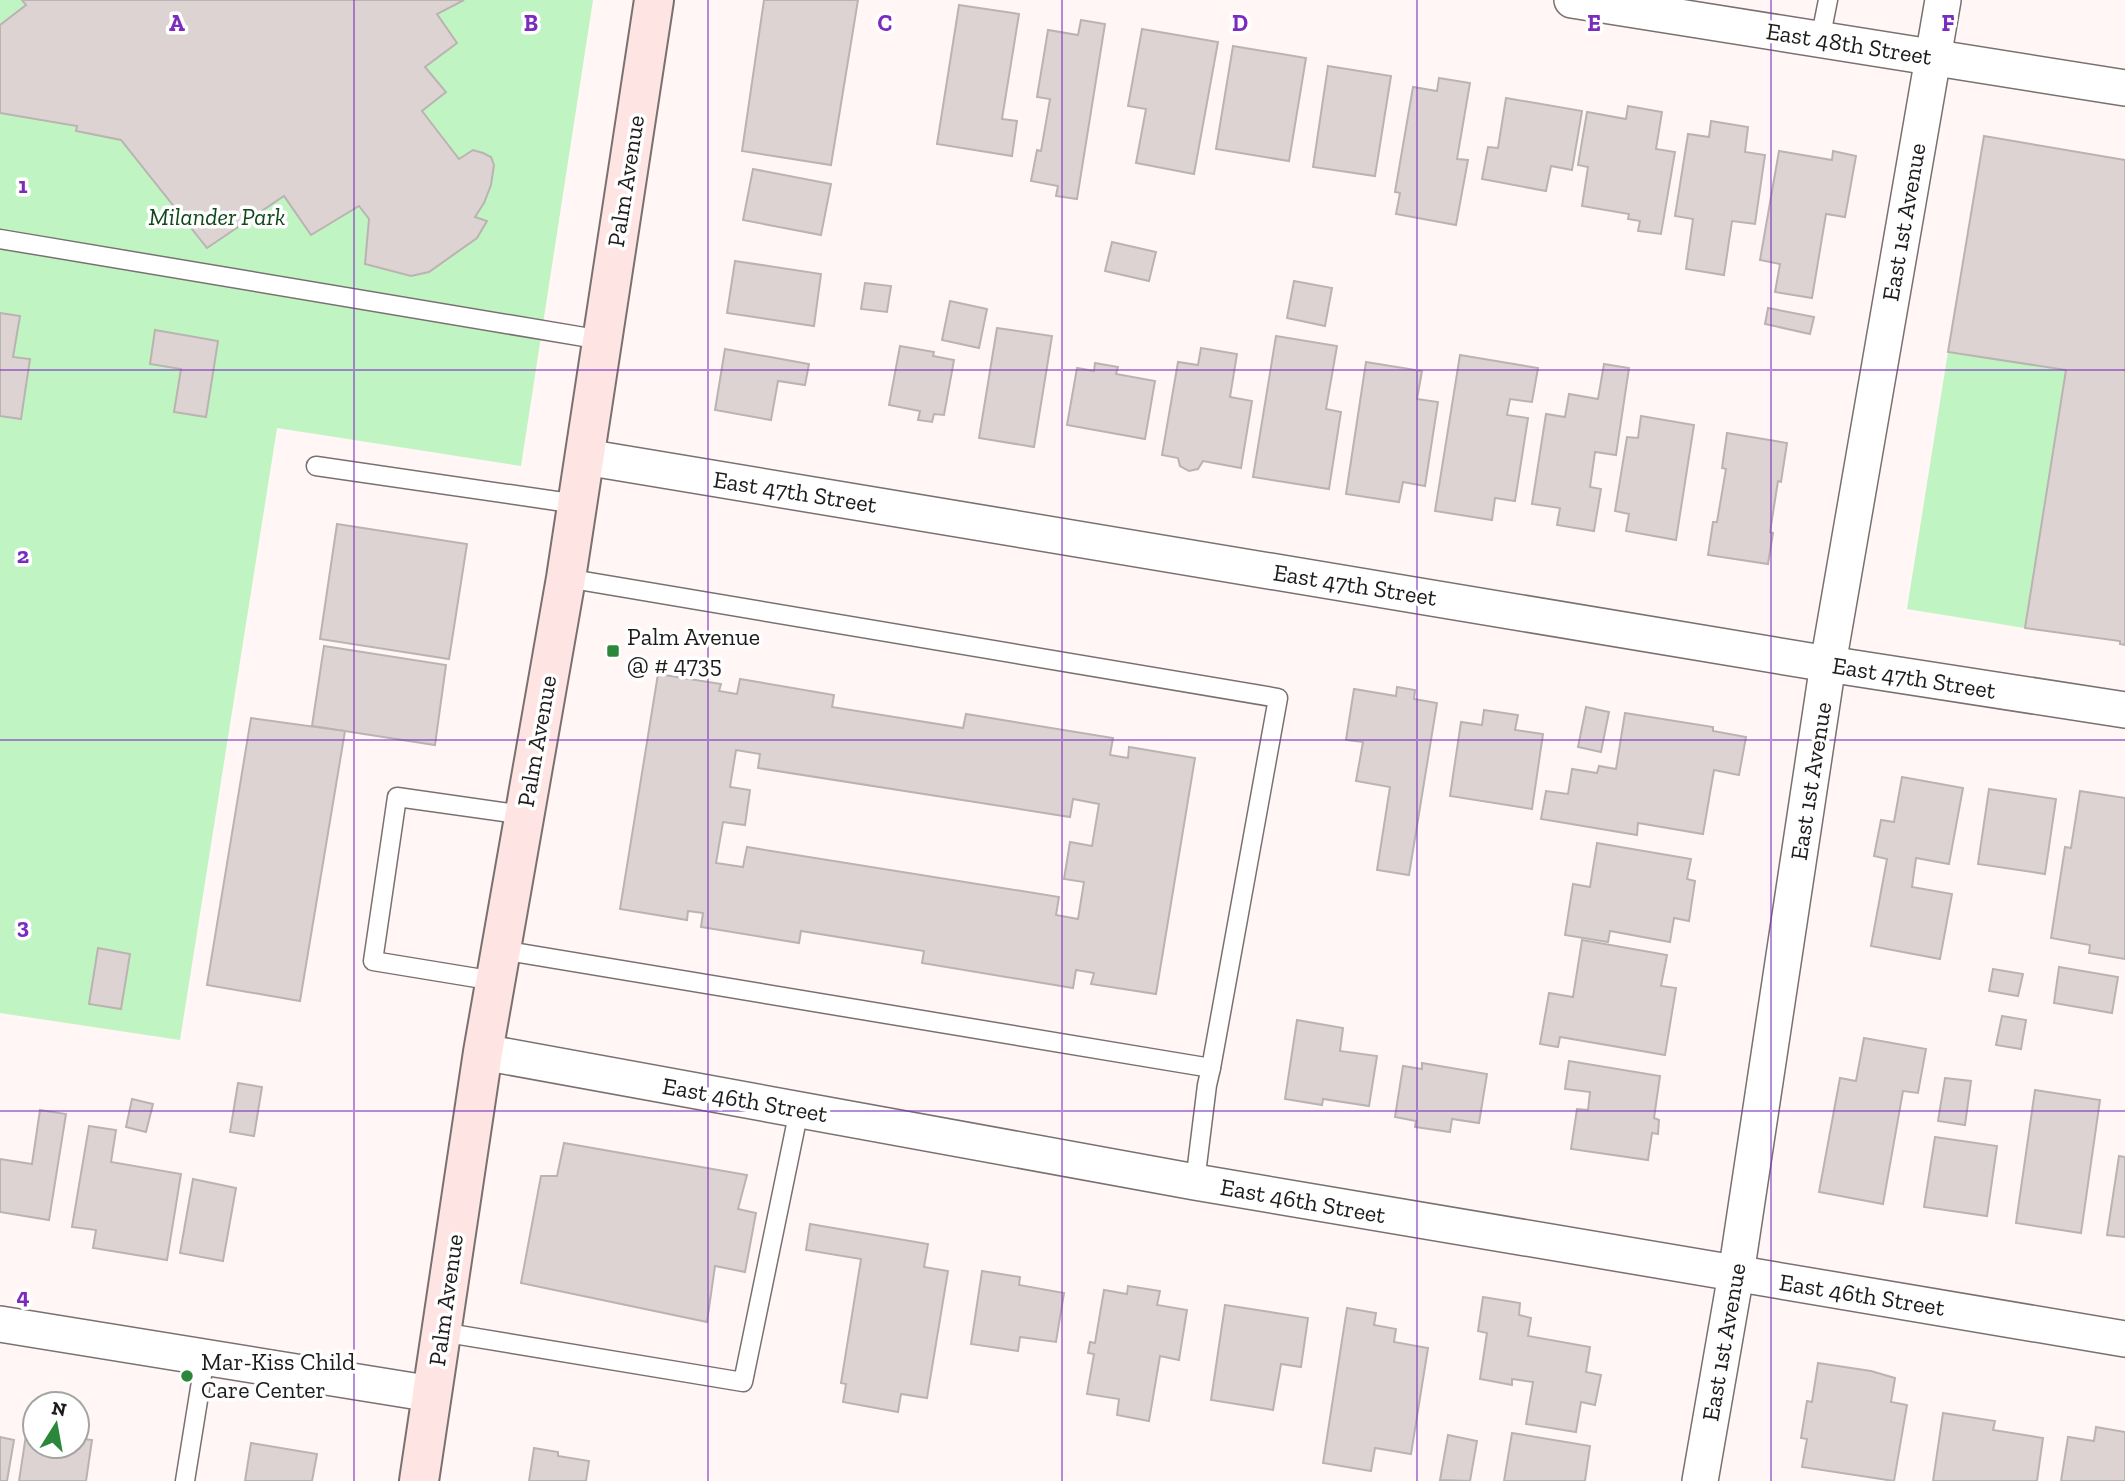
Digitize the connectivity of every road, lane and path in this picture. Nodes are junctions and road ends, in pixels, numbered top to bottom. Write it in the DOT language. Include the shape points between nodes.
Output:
graph roads {
  1 [pos="653,0"];
  2 [pos="1573,0"];
  3 [pos="1828,0"];
  4 [pos="1943,0"];
  5 [pos="1820,40"];
  6 [pos="1933,58"];
  7 [pos="2125,88"];
  8 [pos="0,239"];
  9 [pos="603,340"];
  10 [pos="585,457"];
  11 [pos="316,466"];
  12 [pos="577,504"];
  13 [pos="566,579"];
  14 [pos="1828,664"];
  15 [pos="2125,710"];
  16 [pos="524,815"];
  17 [pos="498,966"];
  18 [pos="483,1052"];
  19 [pos="1211,1068"];
  20 [pos="799,1110"];
  21 [pos="1195,1182"];
  22 [pos="1736,1274"];
  23 [pos="0,1324"];
  24 [pos="441,1332"];
  25 [pos="2125,1339"];
  26 [pos="205,1357"];
  27 [pos="432,1394"];
  28 [pos="186,1481"];
  29 [pos="419,1481"];
  30 [pos="1700,1481"];
  1 -- 9 [label="main road, Palm Avenue"];
  2 -- 5 [label="street, East 48th Street"];
  3 -- 5 [label="lane"];
  4 -- 6 [label="street, East 1st Avenue"];
  5 -- 6 [label="street, East 48th Street"];
  6 -- 7 [label="street, East 48th Street"];
  6 -- 14 [label="street, East 1st Avenue"];
  8 -- 9 [label="lane"];
  9 -- 10 [label="main road, Palm Avenue"];
  10 -- 12 [label="main road, Palm Avenue"];
  10 -- 14 [label="street, East 47th Street"];
  11 -- 12 [label="lane"];
  12 -- 13 [label="main road, Palm Avenue"];
  13 -- 16 [label="main road, Palm Avenue"];
  13 -- 19 [label="lane" via="1278,698"];
  14 -- 15 [label="street, East 47th Street"];
  14 -- 22 [label="street, East 1st Avenue"];
  16 -- 17 [label="main road, Palm Avenue"];
  16 -- 17 [label="lane" via="397,797 373,961"];
  17 -- 18 [label="main road, Palm Avenue"];
  17 -- 19 [label="lane" via="564,960"];
  18 -- 20 [label="street, East 46th Street"];
  18 -- 24 [label="main road, Palm Avenue"];
  19 -- 21 [label="lane"];
  20 -- 21 [label="street, East 46th Street"];
  20 -- 24 [label="lane" via="743,1382"];
  21 -- 22 [label="street, East 46th Street"];
  22 -- 25 [label="street, East 46th Street"];
  22 -- 30 [label="street, East 1st Avenue"];
  23 -- 26 [label="street"];
  24 -- 27 [label="main road, Palm Avenue"];
  26 -- 27 [label="street"];
  26 -- 28 [label="lane"];
  27 -- 29 [label="main road, Palm Avenue"];
}
